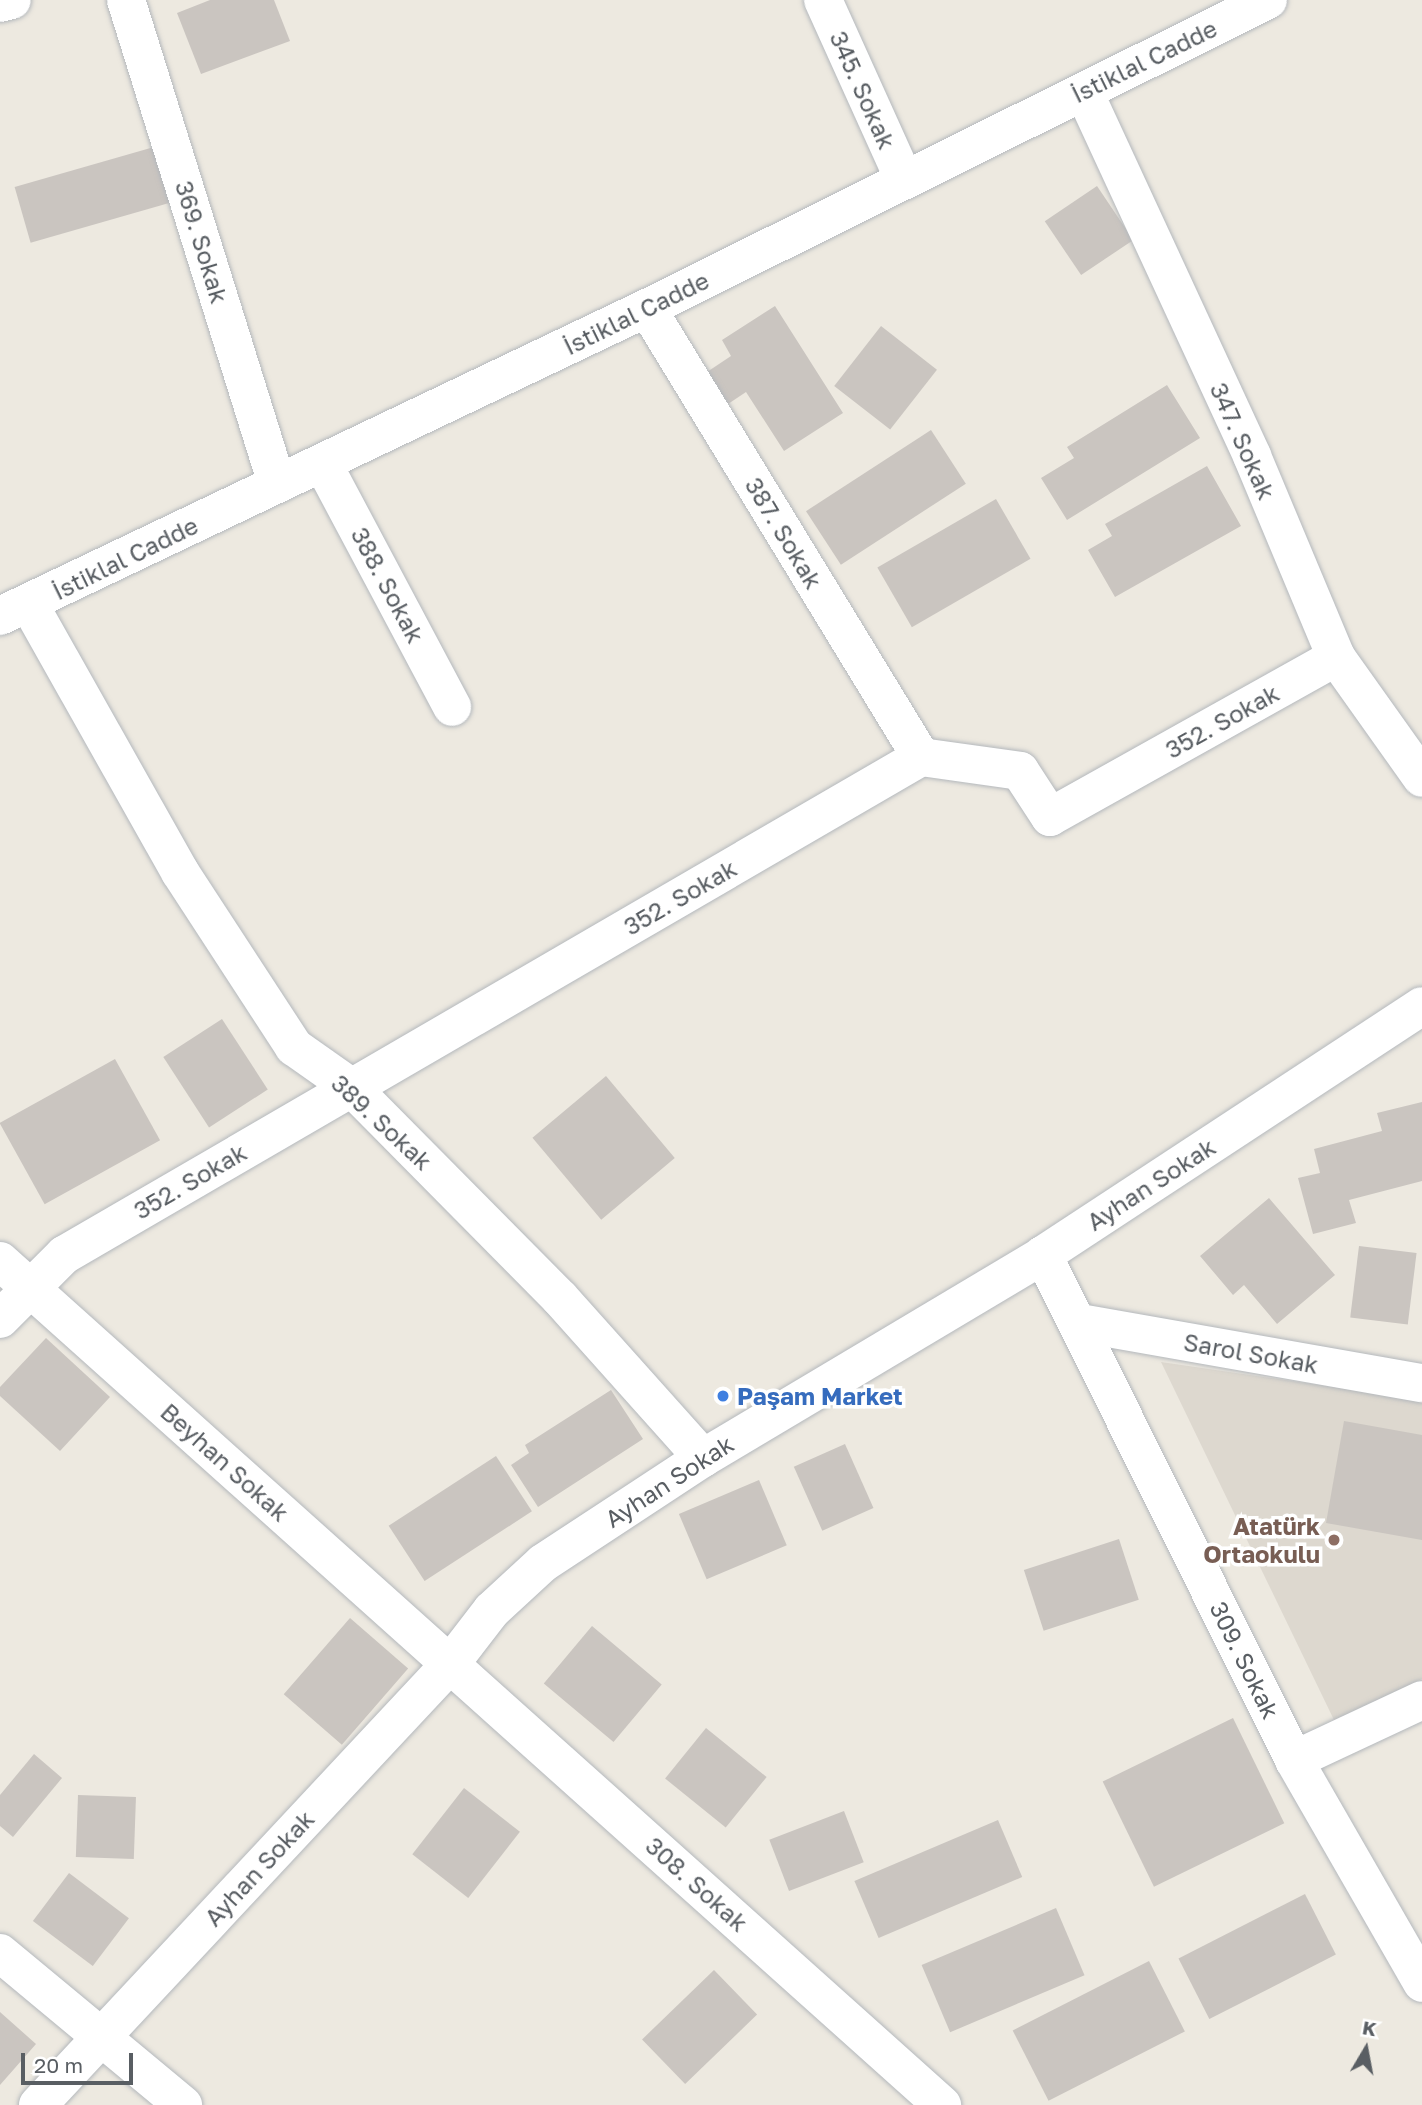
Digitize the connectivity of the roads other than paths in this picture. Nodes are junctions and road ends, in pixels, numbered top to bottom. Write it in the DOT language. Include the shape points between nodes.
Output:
graph roads {
  1 [pos="12,0"];
  2 [pos="126,0"];
  3 [pos="823,0"];
  4 [pos="1268,0"];
  5 [pos="0,3"];
  6 [pos="1226,9"];
  7 [pos="1084,92"];
  8 [pos="904,179"];
  9 [pos="647,308"];
  10 [pos="323,464"];
  11 [pos="277,484"];
  12 [pos="15,610"];
  13 [pos="1336,657"];
  14 [pos="452,707"];
  15 [pos="921,757"];
  16 [pos="1422,778"];
  17 [pos="1422,1006"];
  18 [pos="351,1087"];
  19 [pos="1043,1255"];
  20 [pos="0,1261"];
  21 [pos="29,1287"];
  22 [pos="0,1320"];
  23 [pos="1080,1324"];
  24 [pos="1422,1383"];
  25 [pos="703,1458"];
  26 [pos="451,1663"];
  27 [pos="1422,1700"];
  28 [pos="1294,1760"];
  29 [pos="0,1953"];
  30 [pos="1422,1983"];
  31 [pos="102,2035"];
  32 [pos="38,2105"];
  33 [pos="183,2105"];
  34 [pos="942,2105"];
  1 -- 5 [label="street"];
  2 -- 11 [label="street, 369. Sokak"];
  3 -- 8 [label="street, 345. Sokak"];
  4 -- 6 [label="street, İstiklal Cadde"];
  6 -- 7 [label="street, İstiklal Cadde"];
  7 -- 8 [label="street, İstiklal Cadde"];
  7 -- 13 [label="street, 347. Sokak" via="1252,456"];
  8 -- 9 [label="street, İstiklal Cadde"];
  9 -- 10 [label="street, İstiklal Cadde"];
  9 -- 15 [label="street, 387. Sokak"];
  10 -- 11 [label="street, İstiklal Cadde"];
  10 -- 14 [label="street, 388. Sokak"];
  11 -- 12 [label="street, İstiklal Cadde"];
  12 -- 18 [label="street, 389. Sokak" via="294,1046"];
  13 -- 15 [label="street, 352. Sokak" via="1050,817 1020,771"];
  13 -- 16 [label="street, 347. Sokak"];
  15 -- 18 [label="street, 352. Sokak"];
  17 -- 19 [label="street, Ayhan Sokak"];
  18 -- 21 [label="street, 352. Sokak" via="64,1255"];
  18 -- 25 [label="street, 389. Sokak" via="559,1297"];
  19 -- 23 [label="street, 309. Sokak"];
  19 -- 25 [label="street, Ayhan Sokak"];
  20 -- 21 [label="street, Beyhan Sokak"];
  21 -- 22 [label="street, 352. Sokak"];
  21 -- 26 [label="street, Beyhan Sokak"];
  23 -- 24 [label="street, Sarol Sokak"];
  23 -- 28 [label="street, 309. Sokak"];
  25 -- 26 [label="street, Ayhan Sokak" via="542,1563 492,1610"];
  26 -- 31 [label="street, Ayhan Sokak"];
  26 -- 34 [label="street, 308. Sokak"];
  27 -- 28 [label="street"];
  28 -- 30 [label="street, 309. Sokak"];
  29 -- 31 [label="street"];
  31 -- 32 [label="street, Ayhan Sokak"];
  31 -- 33 [label="street"];
}
